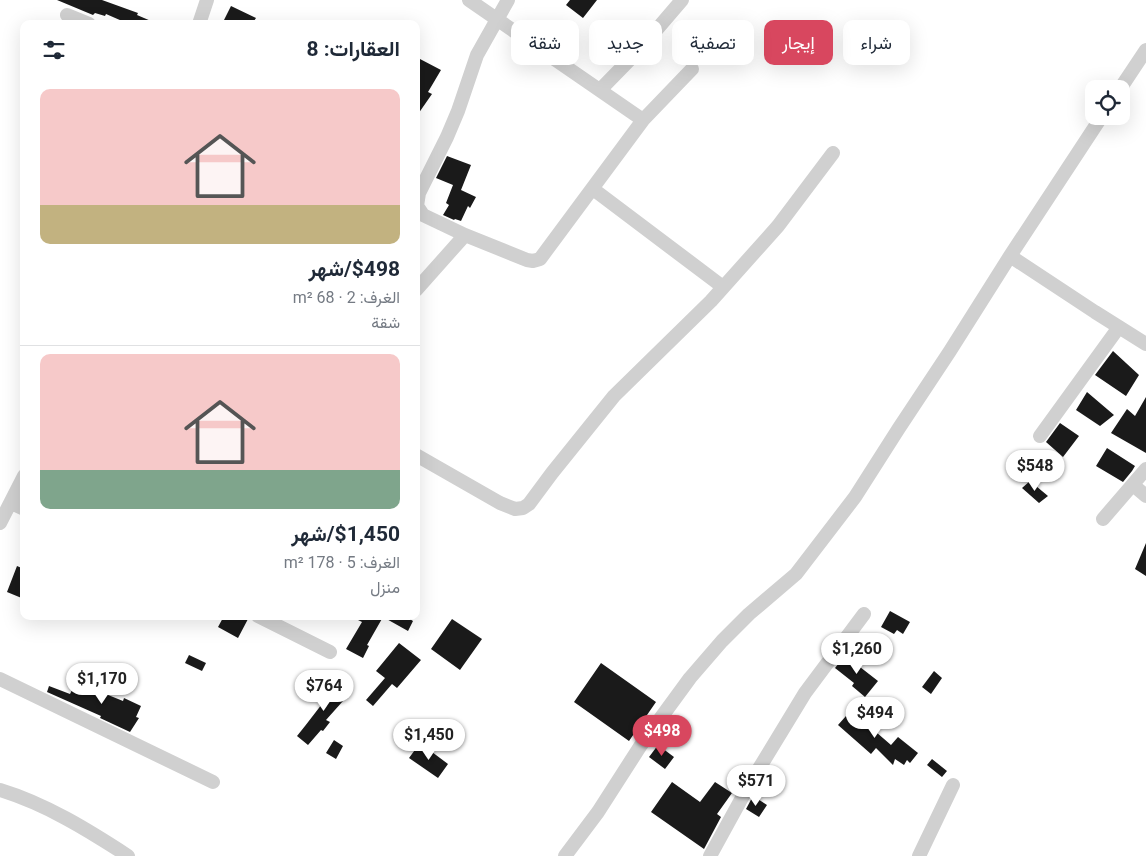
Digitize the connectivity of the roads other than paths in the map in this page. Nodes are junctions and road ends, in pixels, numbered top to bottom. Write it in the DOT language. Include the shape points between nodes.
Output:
graph roads {
  1 [pos="207,0"];
  2 [pos="469,0"];
  3 [pos="508,0"];
  4 [pos="682,0"];
  5 [pos="66,15"];
  6 [pos="497,19"];
  7 [pos="79,20"];
  8 [pos="200,20"];
  9 [pos="1146,50"];
  10 [pos="692,69"];
  11 [pos="1126,80"];
  12 [pos="600,90"];
  13 [pos="643,120"];
  14 [pos="1096,125"];
  15 [pos="833,153"];
  16 [pos="593,189"];
  17 [pos="420,191"];
  18 [pos="420,210"];
  19 [pos="465,235"];
  20 [pos="1010,256"];
  21 [pos="420,286"];
  22 [pos="723,287"];
  23 [pos="1119,327"];
  24 [pos="1146,344"];
  25 [pos="1040,436"];
  26 [pos="420,457"];
  27 [pos="1146,469"];
  28 [pos="20,484"];
  29 [pos="1133,485"];
  30 [pos="1146,496"];
  31 [pos="10,503"];
  32 [pos="20,507"];
  33 [pos="1103,518"];
  34 [pos="0,523"];
  35 [pos="864,614"];
  36 [pos="266,620"];
  37 [pos="330,652"];
  38 [pos="0,679"];
  39 [pos="213,782"];
  40 [pos="952,785"];
  41 [pos="0,790"];
  42 [pos="128,856"];
  43 [pos="565,856"];
  44 [pos="710,856"];
  45 [pos="919,856"];
  1 -- 8 [label="street"];
  2 -- 6 [label="street"];
  3 -- 6 [label="street"];
  4 -- 12 [label="street"];
  5 -- 7 [label="street"];
  6 -- 12 [label="street"];
  6 -- 17 [label="street" via="477,55 458,111"];
  9 -- 11 [label="street"];
  10 -- 13 [label="street"];
  12 -- 13 [label="street"];
  13 -- 16 [label="street"];
  14 -- 20 [label="street"];
  15 -- 22 [label="street" via="778,226"];
  16 -- 19 [label="street" via="540,259 527,260"];
  16 -- 22 [label="street"];
  18 -- 19 [label="street" via="423,215"];
  19 -- 21 [label="street"];
  20 -- 23 [label="street"];
  20 -- 43 [label="street" via="855,497 796,574 749,614 690,678"];
  22 -- 26 [label="street" via="614,396 529,504 522,508 515,509 500,503"];
  23 -- 24 [label="street"];
  23 -- 25 [label="street"];
  27 -- 29 [label="street"];
  28 -- 31 [label="street"];
  29 -- 30 [label="street"];
  29 -- 33 [label="street"];
  31 -- 32 [label="street"];
  31 -- 34 [label="street"];
  35 -- 44 [label="street" via="805,693"];
  36 -- 37 [label="street"];
  38 -- 39 [label="street"];
  40 -- 45 [label="street"];
  41 -- 42 [label="street" via="41,805"];
}
